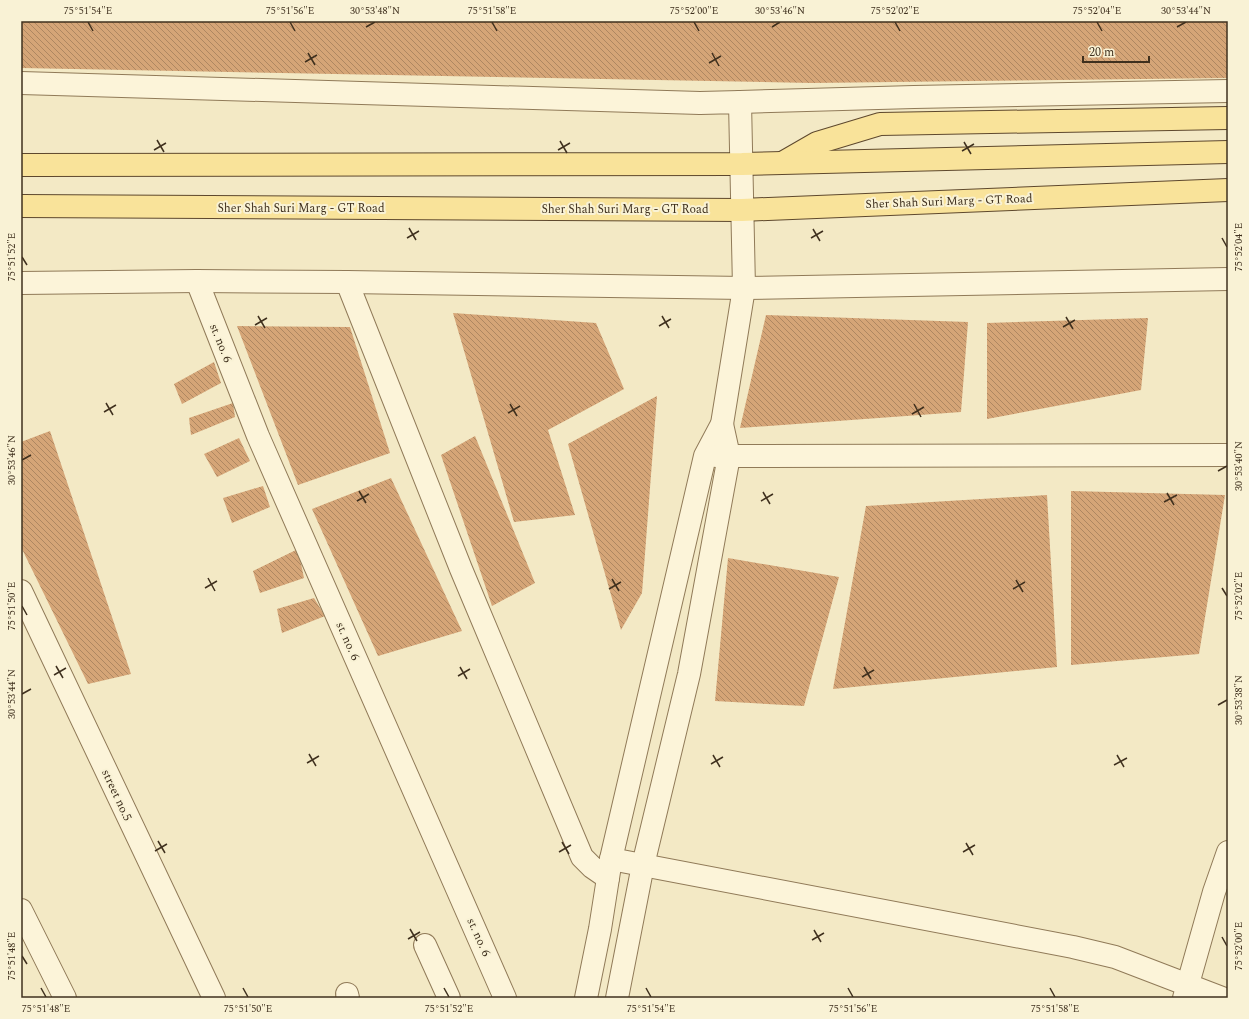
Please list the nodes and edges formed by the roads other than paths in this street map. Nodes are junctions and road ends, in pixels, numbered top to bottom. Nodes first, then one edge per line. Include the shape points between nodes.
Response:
1 (21, 83) edge
2 (1228, 91) edge
3 (740, 102) junction
4 (1228, 118) edge
5 (1228, 152) edge
6 (783, 163) junction
7 (742, 164) junction
8 (21, 165) edge
9 (1228, 190) edge
10 (21, 206) edge
11 (742, 210) junction
12 (1228, 279) edge
13 (197, 281) junction
14 (21, 282) edge
15 (347, 282) junction
16 (744, 288) junction
17 (722, 424) junction
18 (1228, 455) edge
19 (705, 456) junction
20 (730, 456) junction
21 (21, 591) edge
22 (1228, 852) edge
23 (643, 865) junction
24 (610, 868) junction
25 (21, 910) edge
26 (424, 945) dead end
27 (1186, 992) edge
28 (65, 998) edge
29 (214, 998) edge
30 (449, 998) edge
31 (505, 998) edge
32 (586, 998) edge
33 (617, 998) edge
34 (1222, 998) edge

1 - 3 street via 700,103
2 - 3 street
3 - 7 street
4 - 6 main road via 880,124 817,143
5 - 6 main road
6 - 7 main road
7 - 8 main road
7 - 11 street
9 - 11 main road, Sher Shah Suri Marg - GT Road
10 - 11 main road, Sher Shah Suri Marg - GT Road
11 - 16 street
12 - 16 street
13 - 14 street
13 - 15 street
13 - 31 street, st. no. 6 via 258,436
15 - 16 street
15 - 24 street via 461,569 582,857 592,867
16 - 17 street
17 - 19 street
17 - 20 street
18 - 20 street
19 - 20 street
19 - 24 street
20 - 23 street via 689,674
21 - 29 street, street no.5
22 - 27 street
23 - 24 street
23 - 27 street via 1073,947 1115,957
23 - 33 street
24 - 32 street
25 - 28 street
26 - 30 street
27 - 34 street

